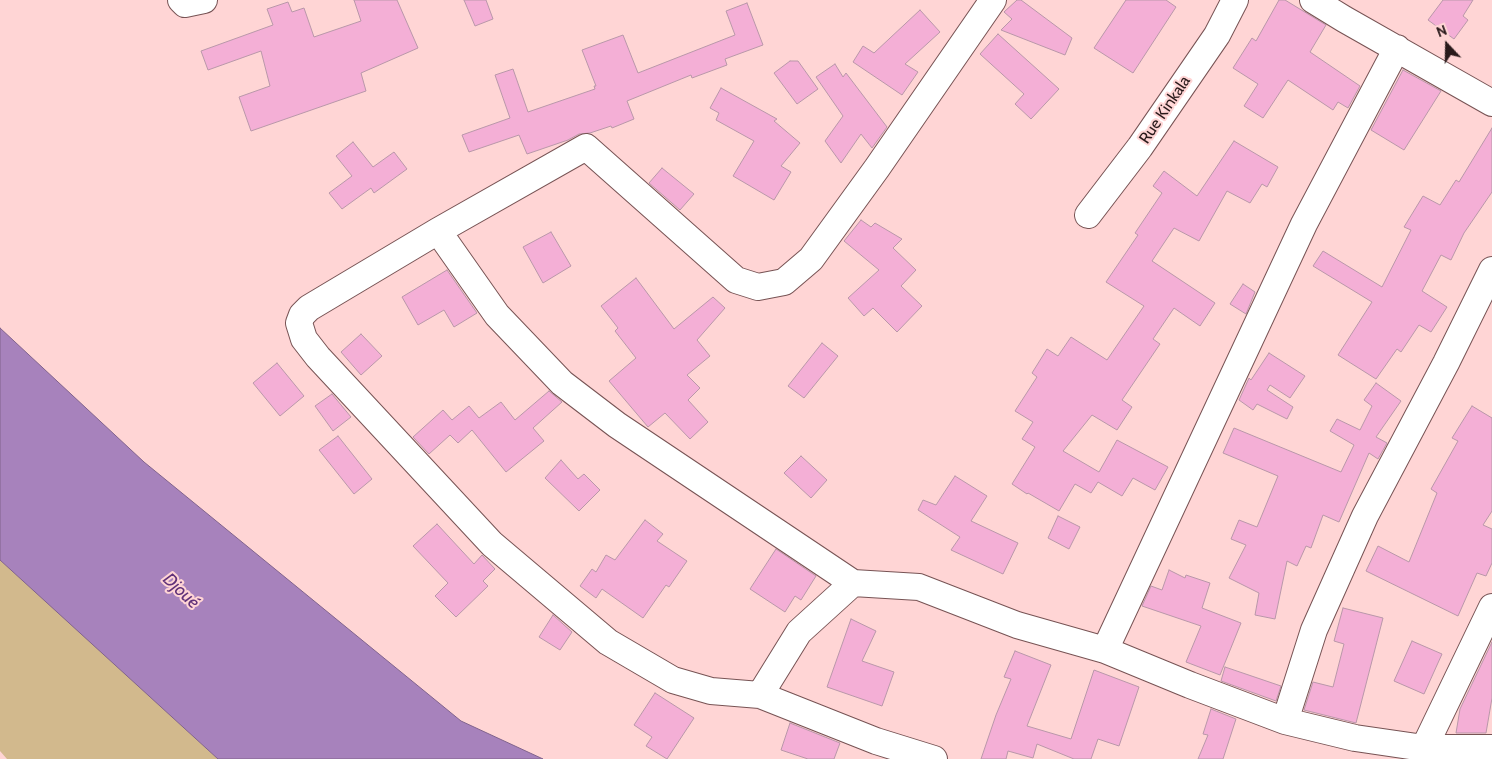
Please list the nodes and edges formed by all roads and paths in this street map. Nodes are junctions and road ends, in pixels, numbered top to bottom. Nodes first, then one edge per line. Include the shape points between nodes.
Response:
1 (180, 0) edge
2 (204, 0) edge
3 (994, 0) edge
4 (1235, 0) edge
5 (1313, 0) edge
6 (1397, 48) junction
7 (1492, 103) edge
8 (1088, 215) dead end
9 (438, 231) junction
10 (1492, 270) edge
11 (853, 583) junction
12 (1492, 606) edge
13 (1105, 650) junction
14 (760, 695) junction
15 (1285, 721) junction
16 (1424, 748) junction
17 (1492, 748) edge
18 (934, 759) edge

1 - 2 street via 185,4
3 - 9 street via 811,259 784,282 758,287 736,280 586,147
4 - 8 street, Rue Kinkala via 1216,35 1146,139
5 - 6 street
6 - 7 street
6 - 13 street via 1304,224
9 - 11 street via 498,315 562,383 617,425
9 - 14 street via 309,308 299,323 304,339 492,544 608,642 673,680 711,691
10 - 15 street via 1365,516 1314,630
11 - 13 street via 920,587 1016,625
11 - 14 street via 799,632
12 - 16 street
13 - 15 street
14 - 18 street via 876,741
15 - 16 street via 1356,738
16 - 17 street

